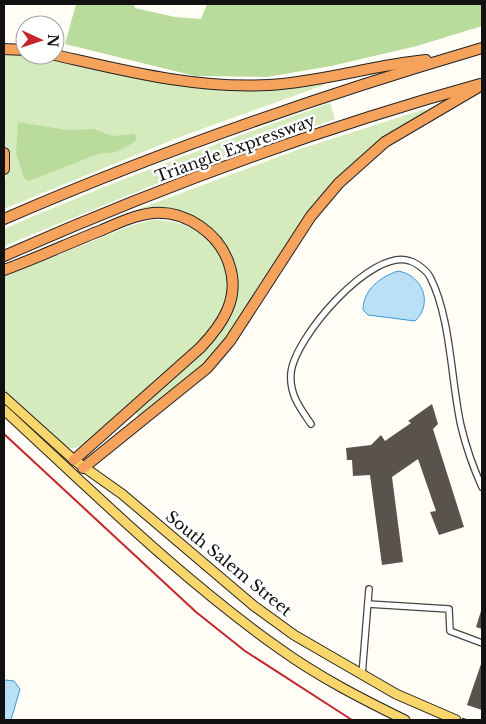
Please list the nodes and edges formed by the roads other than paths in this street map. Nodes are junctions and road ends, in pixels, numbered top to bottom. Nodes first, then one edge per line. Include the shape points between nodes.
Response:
1 (482, 48) edge
2 (65, 56) edge
3 (450, 58) junction
4 (482, 84) edge
5 (4, 154) edge
6 (4, 169) edge
7 (4, 219) edge
8 (4, 256) edge
9 (4, 270) edge
10 (4, 397) edge
11 (4, 410) edge
12 (312, 424) dead end
13 (70, 464) junction
14 (83, 468) junction
15 (74, 476) junction
16 (482, 487) edge
17 (369, 589) dead end
18 (368, 604) junction
19 (482, 643) edge
20 (362, 676) junction
21 (405, 720) edge
22 (456, 720) edge

1 - 3 highway, Triangle Expressway
2 - 3 highway via 155,78 236,86 302,82 394,63
3 - 7 highway, Triangle Expressway via 333,93 209,136
4 - 8 highway, Triangle Expressway via 348,124 201,175
4 - 14 highway via 385,142 339,184 311,216 244,321 207,368
5 - 6 highway
9 - 13 highway via 123,221 153,213 180,217 202,228 218,242 229,264 231,298 219,329
10 - 13 main road, South Salem Street
11 - 13 main road, South Salem Street
12 - 16 street via 292,392 294,357 305,338 320,317 357,282 391,260 409,260 430,276 440,305 461,425 470,461
13 - 14 main road, South Salem Street
13 - 15 main road, South Salem Street
14 - 15 main road
14 - 20 main road, South Salem Street via 122,494 294,635
15 - 21 main road, South Salem Street via 160,552 280,650 345,690
17 - 18 street
18 - 19 street via 449,609 450,631
18 - 20 street
20 - 22 main road, South Salem Street

